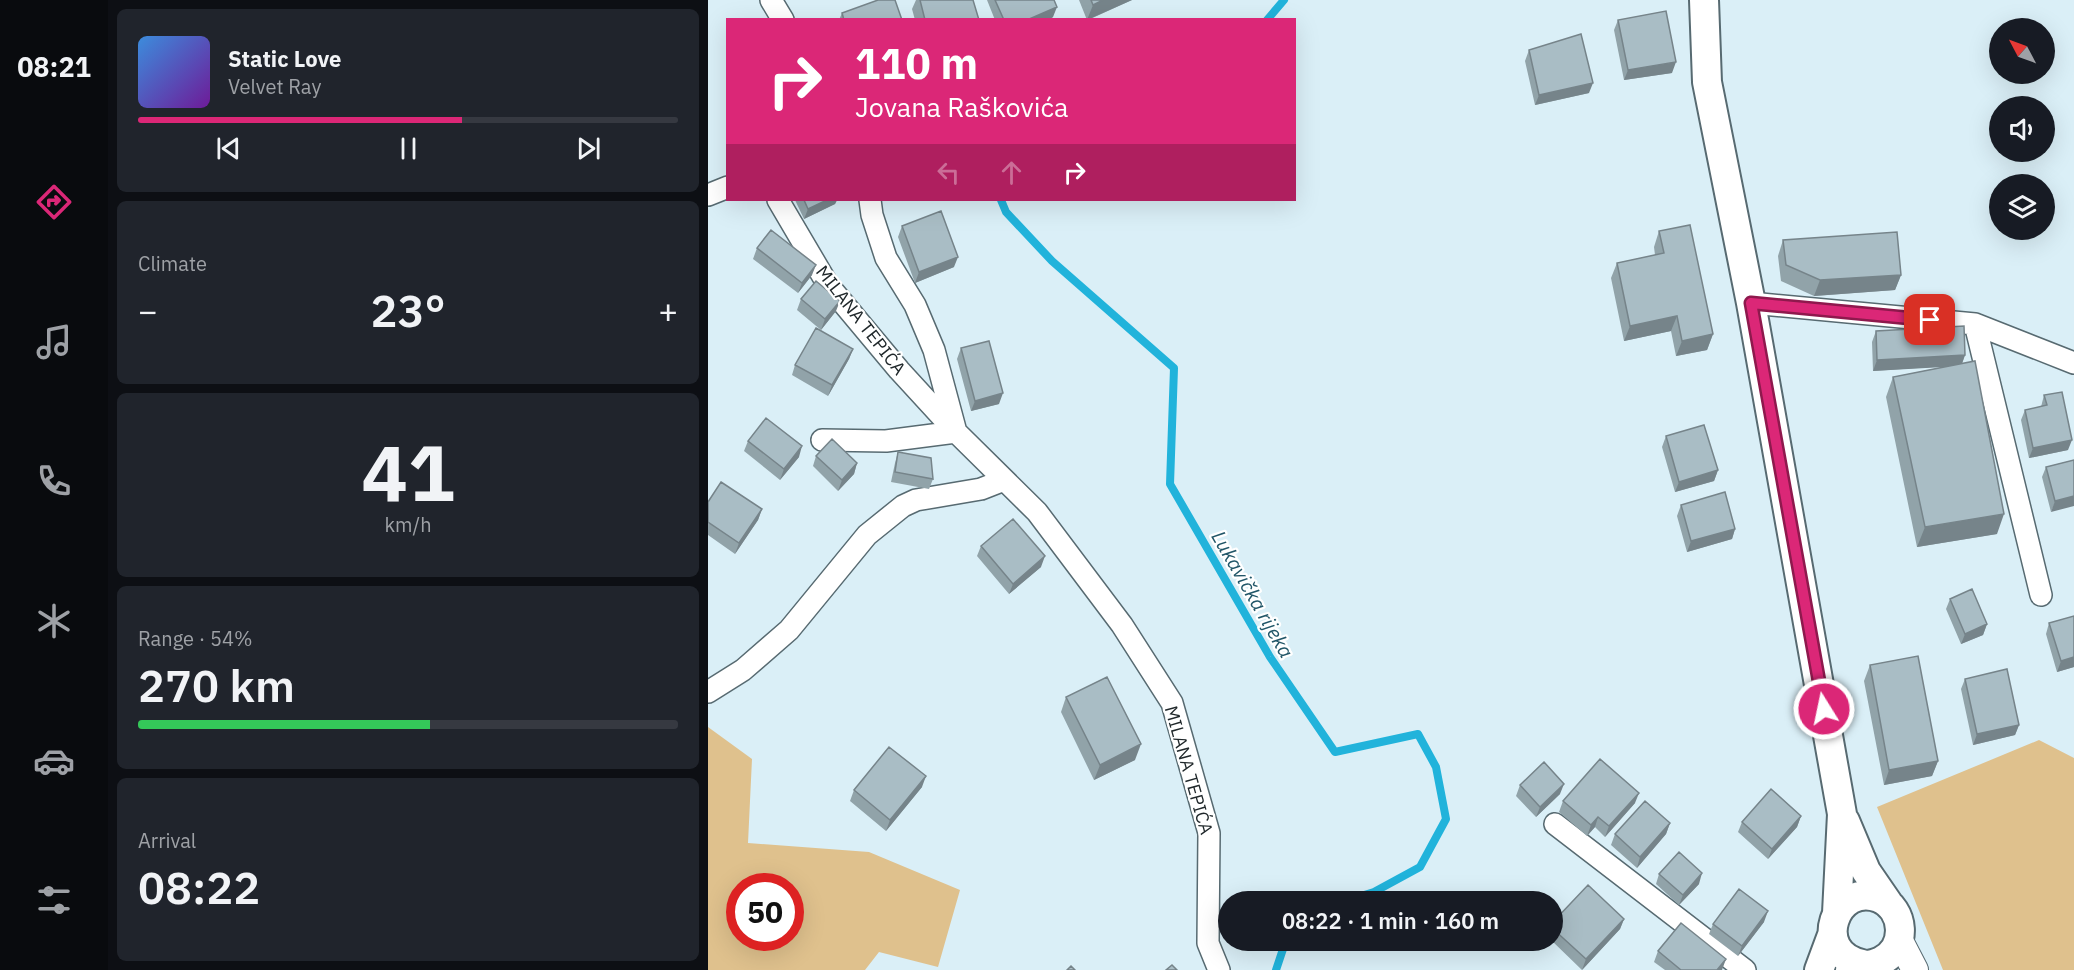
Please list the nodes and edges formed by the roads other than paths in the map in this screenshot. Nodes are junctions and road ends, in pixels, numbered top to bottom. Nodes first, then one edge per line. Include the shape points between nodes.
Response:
1 (771, 0) edge
2 (1704, 0) edge
3 (782, 18) edge
4 (726, 188) edge
5 (708, 195) edge
6 (779, 201) edge
7 (870, 201) edge
8 (1751, 303) junction
9 (1975, 324) junction
10 (2074, 363) edge
11 (956, 432) junction
12 (822, 440) dead end
13 (1004, 480) junction
14 (2041, 596) dead end
15 (708, 692) edge
16 (1842, 814) junction
17 (1554, 824) dead end
18 (1888, 903) junction
19 (1835, 924) junction
20 (1899, 939) junction
21 (1866, 967) edge
22 (1219, 970) edge
23 (1745, 970) edge
24 (1819, 970) edge
25 (1915, 970) edge

1 - 3 street
2 - 8 main road via 1707,82
4 - 5 street
6 - 11 street, MILANA TEPIĆA via 828,285
7 - 11 street, MILANA TEPIĆA via 886,258 915,305 934,350
8 - 9 street
8 - 16 main road
9 - 10 street
9 - 14 street
11 - 12 street via 886,441
11 - 13 street, MILANA TEPIĆA
13 - 15 street via 903,506 867,535 789,630 743,670
13 - 22 street, MILANA TEPIĆA via 1037,512 1076,562 1172,704 1209,833 1208,943
16 - 18 main road via 1866,871
16 - 19 main road
17 - 23 street
18 - 19 main road via 1866,896 1845,904
18 - 20 main road via 1900,923
19 - 21 main road via 1839,951
19 - 24 main road
20 - 21 main road via 1889,956
20 - 25 street

